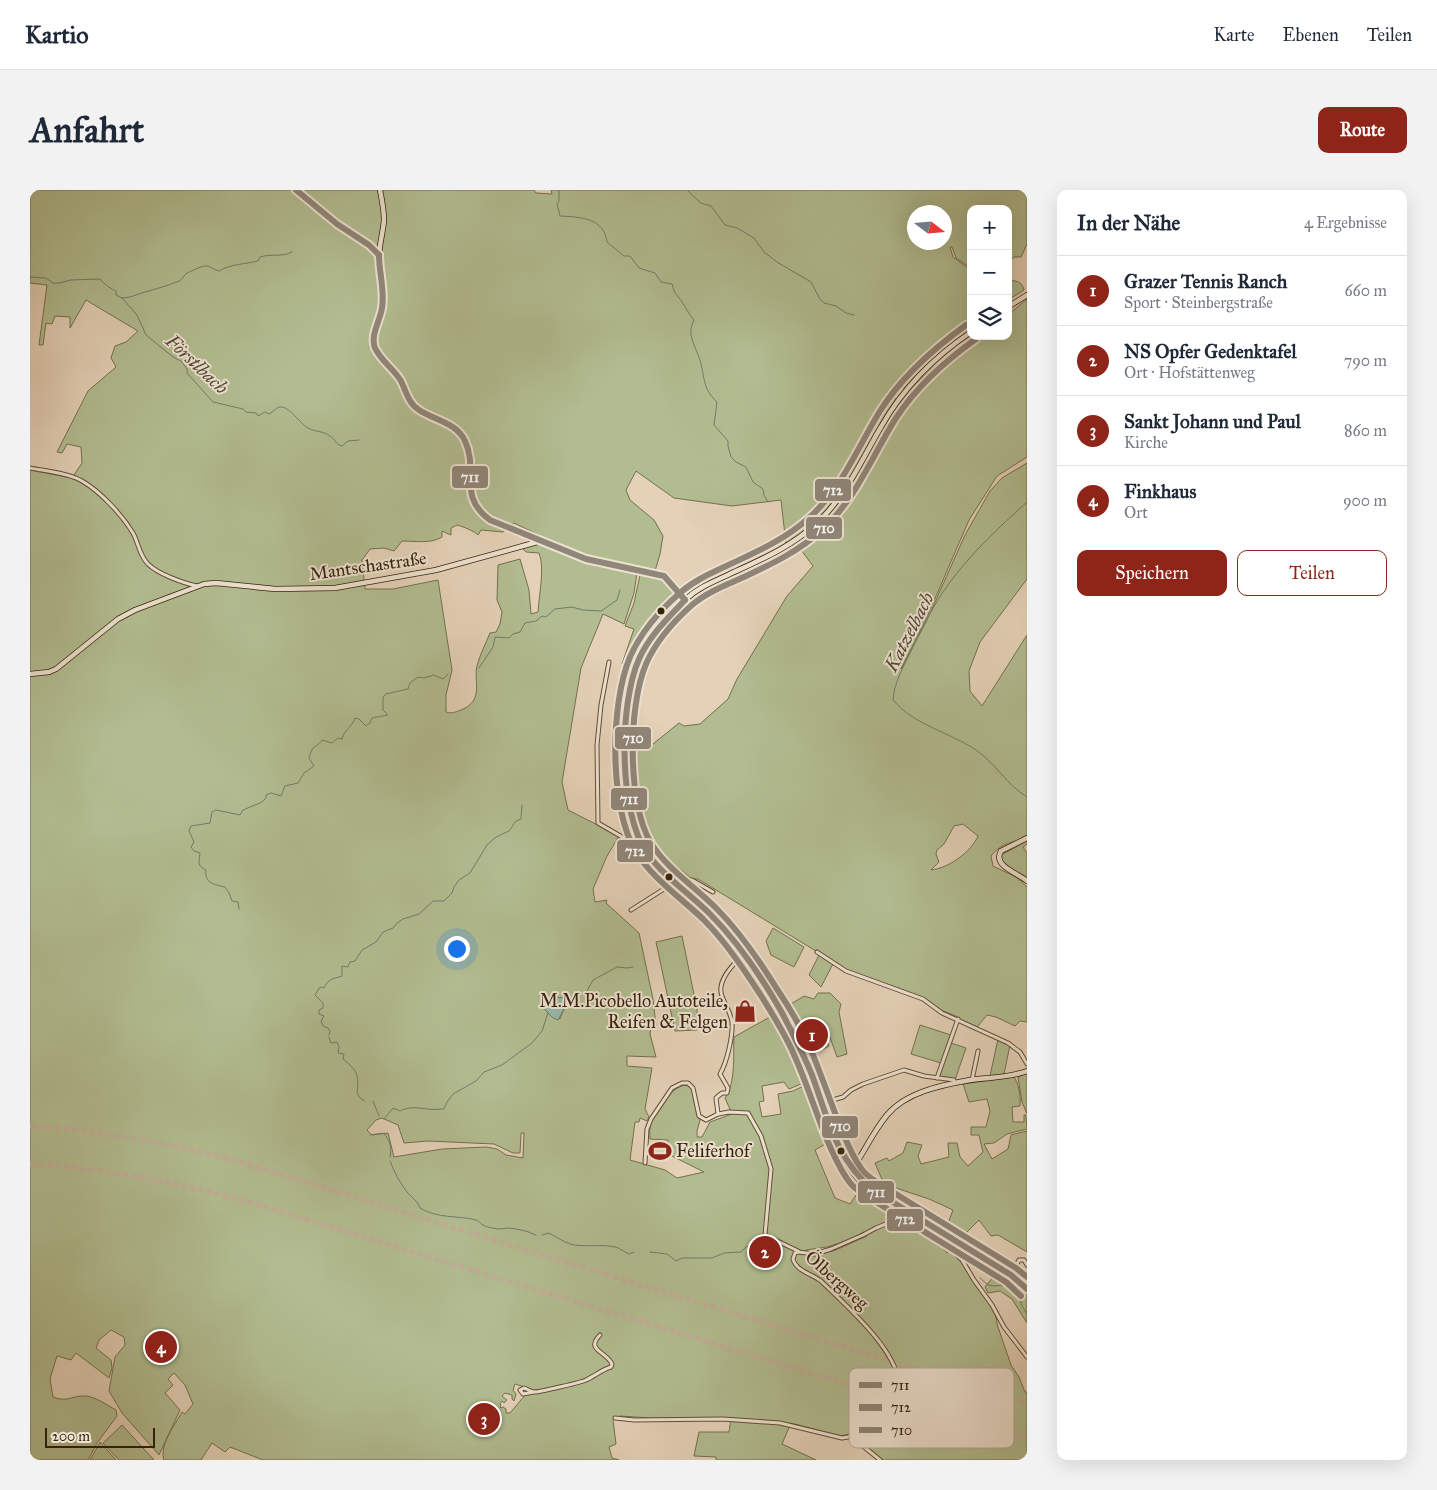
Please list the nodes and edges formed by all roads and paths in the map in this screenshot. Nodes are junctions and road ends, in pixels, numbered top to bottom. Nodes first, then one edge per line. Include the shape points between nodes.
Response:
1 (296, 190) edge
2 (380, 190) edge
3 (379, 255) junction
4 (1027, 295) edge
5 (1012, 304) edge
6 (967, 335) edge
7 (30, 468) edge
8 (541, 541) junction
9 (186, 583) junction
10 (197, 586) junction
11 (188, 590) junction
12 (685, 600) junction
13 (609, 662) dead end
14 (30, 674) edge
15 (1027, 838) edge
16 (641, 843) junction
17 (1027, 881) edge
18 (675, 882) junction
19 (713, 892) dead end
20 (631, 910) dead end
21 (817, 952) dead end
22 (744, 954) junction
23 (958, 1019) junction
24 (978, 1051) dead end
25 (1027, 1064) edge
26 (1027, 1071) edge
27 (937, 1078) junction
28 (972, 1080) junction
29 (956, 1083) junction
30 (822, 1103) junction
31 (718, 1114) junction
32 (645, 1163) dead end
33 (852, 1170) junction
34 (931, 1226) junction
35 (798, 1252) junction
36 (1027, 1265) edge
37 (1011, 1275) junction
38 (1027, 1289) edge
39 (600, 1335) dead end
40 (1027, 1357) edge
41 (897, 1368) edge
42 (534, 1392) dead end
43 (615, 1418) dead end
44 (849, 1436) edge
45 (865, 1448) edge
46 (880, 1460) edge

1 - 3 main road
2 - 3 main road via 384,211
3 - 8 main road via 383,298 374,339 376,350 398,376 416,408 455,429 464,439 470,465 471,497 477,511 490,520
4 - 5 main road
6 - 12 main road via 933,362 900,399 844,491 820,521 786,547 707,585
7 - 9 street via 76,478 97,491 131,531 148,564
8 - 10 main road, Mantschastraße via 436,570 335,588 275,589 210,583
8 - 12 main road via 586,560 664,576
9 - 10 street
9 - 11 street
10 - 11 main road, Mantschastraße
11 - 14 main road, Mantschastraße via 118,619 56,669
12 - 16 main road via 646,646 628,690 628,796 633,825
13 - 16 street via 597,745 598,823 629,841
15 - 17 main road via 1001,851 998,860
16 - 18 main road
18 - 19 street via 692,880
18 - 20 street
18 - 22 main road via 715,919
21 - 23 street via 846,971 918,996 942,1013
22 - 30 main road via 801,1049
22 - 31 street via 730,968 720,986 732,1029 725,1067 720,1074 728,1091 716,1098
23 - 25 street via 1014,1046
23 - 27 street
24 - 28 street
26 - 28 main road
27 - 29 street
27 - 30 street via 904,1070
28 - 29 main road
29 - 33 main road via 898,1104 877,1129
30 - 33 main road
31 - 32 street via 706,1120 699,1116 696,1097 688,1083 672,1088 647,1129
31 - 35 street via 748,1113 755,1124 771,1170 765,1235
33 - 34 main road via 866,1186
34 - 35 street, Ölbergweg via 928,1228 898,1220 831,1249 815,1254
34 - 37 main road
34 - 40 street via 962,1260
35 - 41 street, Ölbergweg via 793,1256 794,1264 822,1281 871,1330
36 - 37 street via 1024,1260 1019,1260
37 - 38 main road
39 - 42 street via 594,1344 610,1360 610,1367 583,1382
43 - 44 street via 770,1422 842,1438
45 - 46 street

